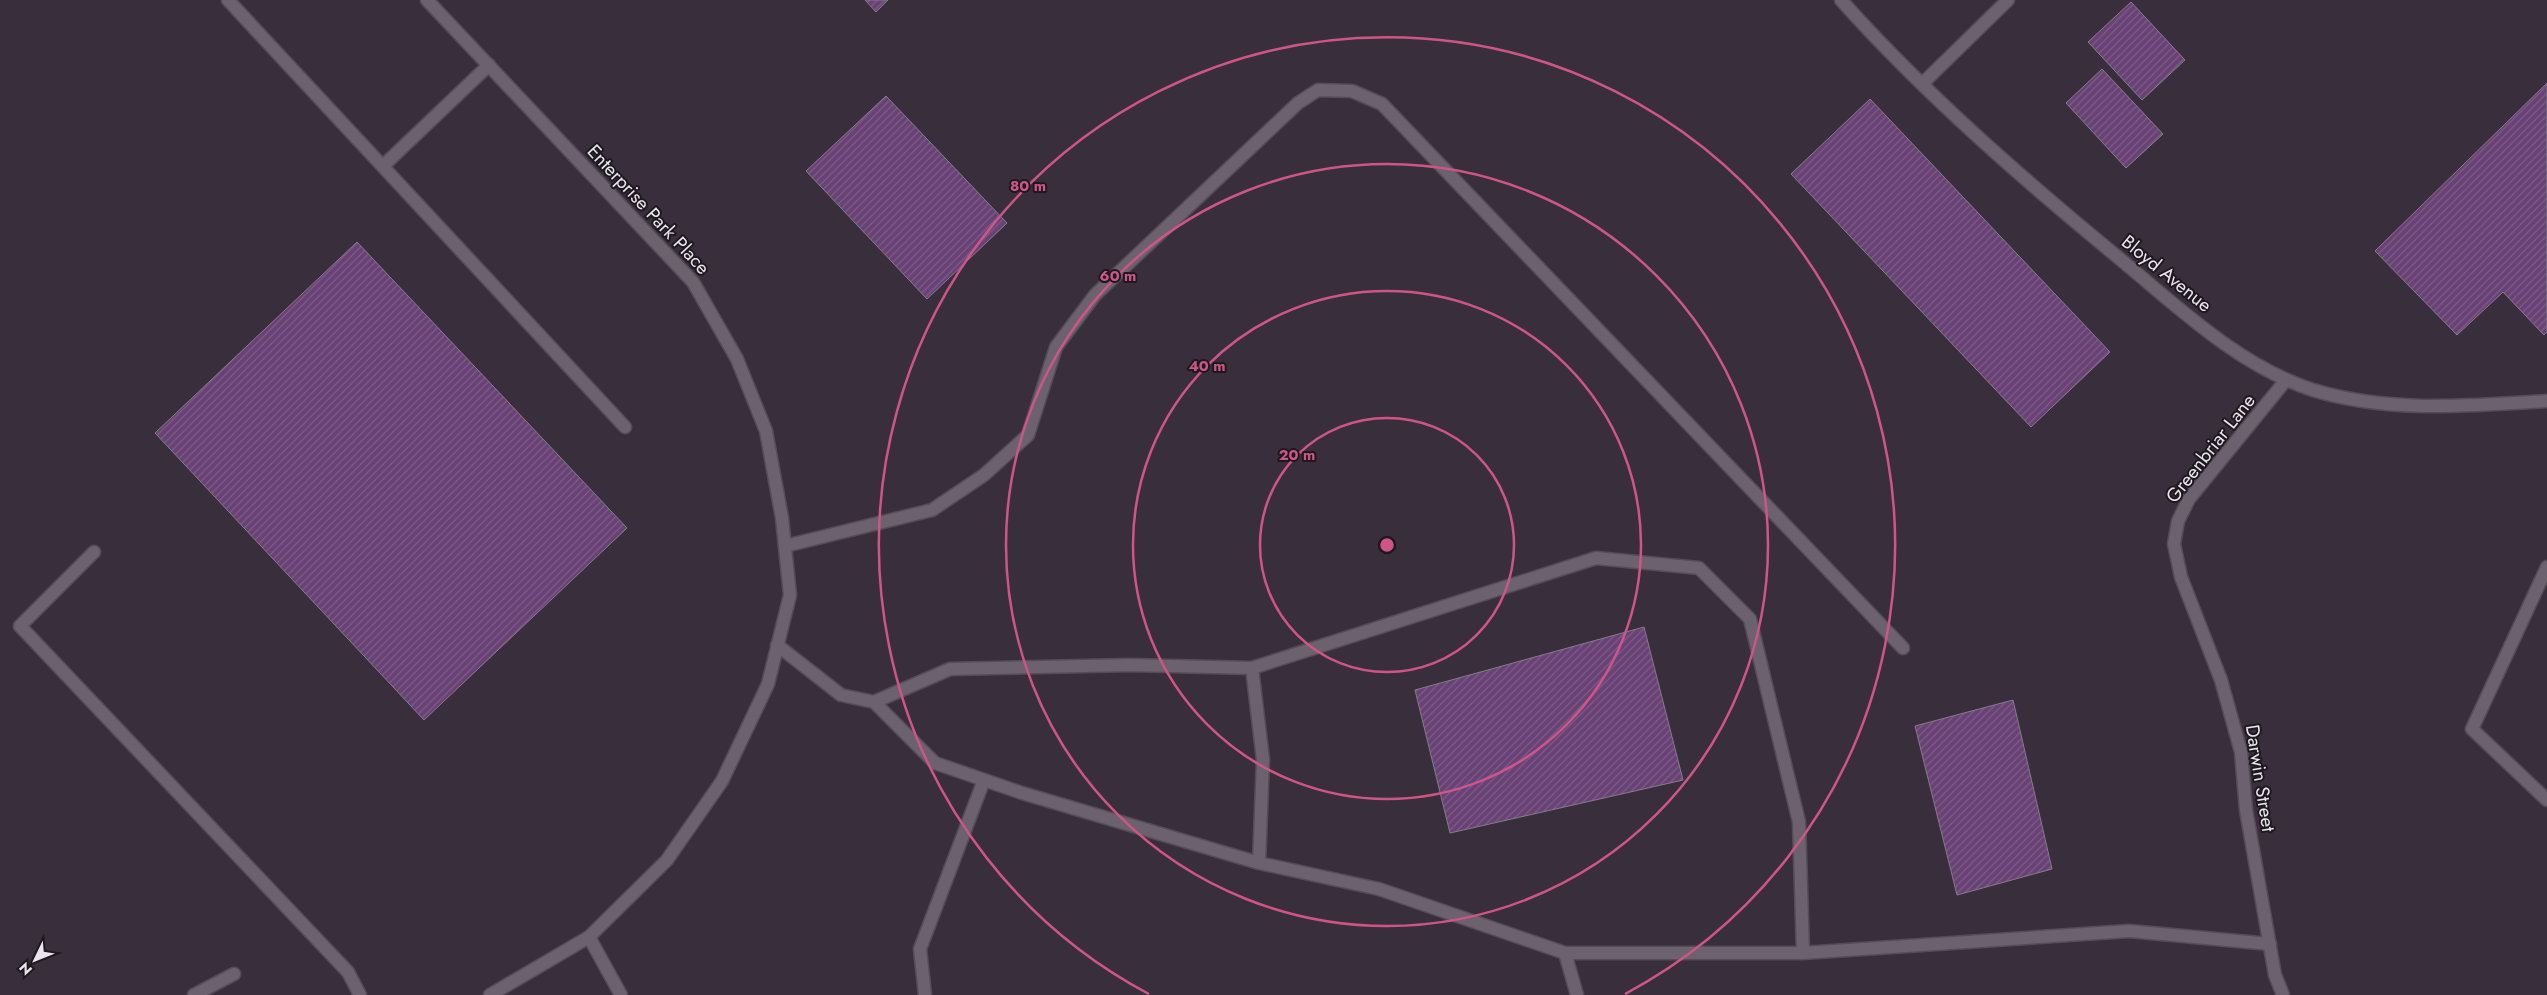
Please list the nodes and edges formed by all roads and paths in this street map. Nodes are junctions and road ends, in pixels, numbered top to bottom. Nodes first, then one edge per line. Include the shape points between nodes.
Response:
1 (228, 0) edge
2 (427, 0) edge
3 (1842, 0) edge
4 (2008, 0) edge
5 (489, 65) junction
6 (1922, 84) junction
7 (384, 166) junction
8 (2286, 380) junction
9 (2547, 401) edge
10 (625, 427) dead end
11 (2174, 544) joint
12 (785, 546) junction
13 (94, 552) dead end
14 (2547, 567) edge
15 (778, 645) junction
16 (1903, 648) dead end
17 (1252, 668) junction
18 (874, 702) junction
19 (984, 780) junction
20 (2547, 800) edge
21 (1259, 863) junction
22 (589, 937) junction
23 (2270, 944) junction
24 (1565, 953) junction
25 (1803, 953) junction
26 (234, 974) dead end
27 (194, 995) edge
28 (360, 995) edge
29 (490, 995) edge
30 (621, 995) edge
31 (926, 995) edge
32 (1576, 995) edge
33 (2283, 995) edge

1 - 7 street
2 - 5 street, Enterprise Park Place
3 - 6 street, Bloyd Avenue
4 - 6 street
5 - 7 street
5 - 12 street, Enterprise Park Place via 693,282 737,359 766,431
6 - 8 street, Bloyd Avenue via 2066,215 2160,293 2243,356
7 - 10 street
8 - 9 street, Bloyd Avenue via 2323,392 2383,404 2470,406
8 - 11 street, Greenbriar Lane via 2189,499 2178,521
11 - 23 street, Darwin Street via 2181,577 2221,680 2242,752 2246,810
12 - 15 street, Enterprise Park Place via 790,595
12 - 16 street via 932,510 984,475 1028,435 1056,347 1095,295 1298,103 1318,90 1352,91 1382,104
13 - 28 street via 20,626 348,972
14 - 20 street via 2472,729
15 - 18 street via 841,695
15 - 22 street, Enterprise Park Place via 768,684 722,781 667,860
17 - 18 street via 1130,665 950,669
17 - 21 street via 1263,760
17 - 25 street via 1596,558 1700,568 1750,619 1798,822
18 - 19 street via 934,763
19 - 21 street
19 - 31 street via 920,949
21 - 24 street via 1379,889
22 - 29 street, Enterprise Park Place
22 - 30 street
23 - 25 street via 2129,931
23 - 33 street, Darwin Street via 2275,975
24 - 25 street
24 - 32 street
26 - 27 street

